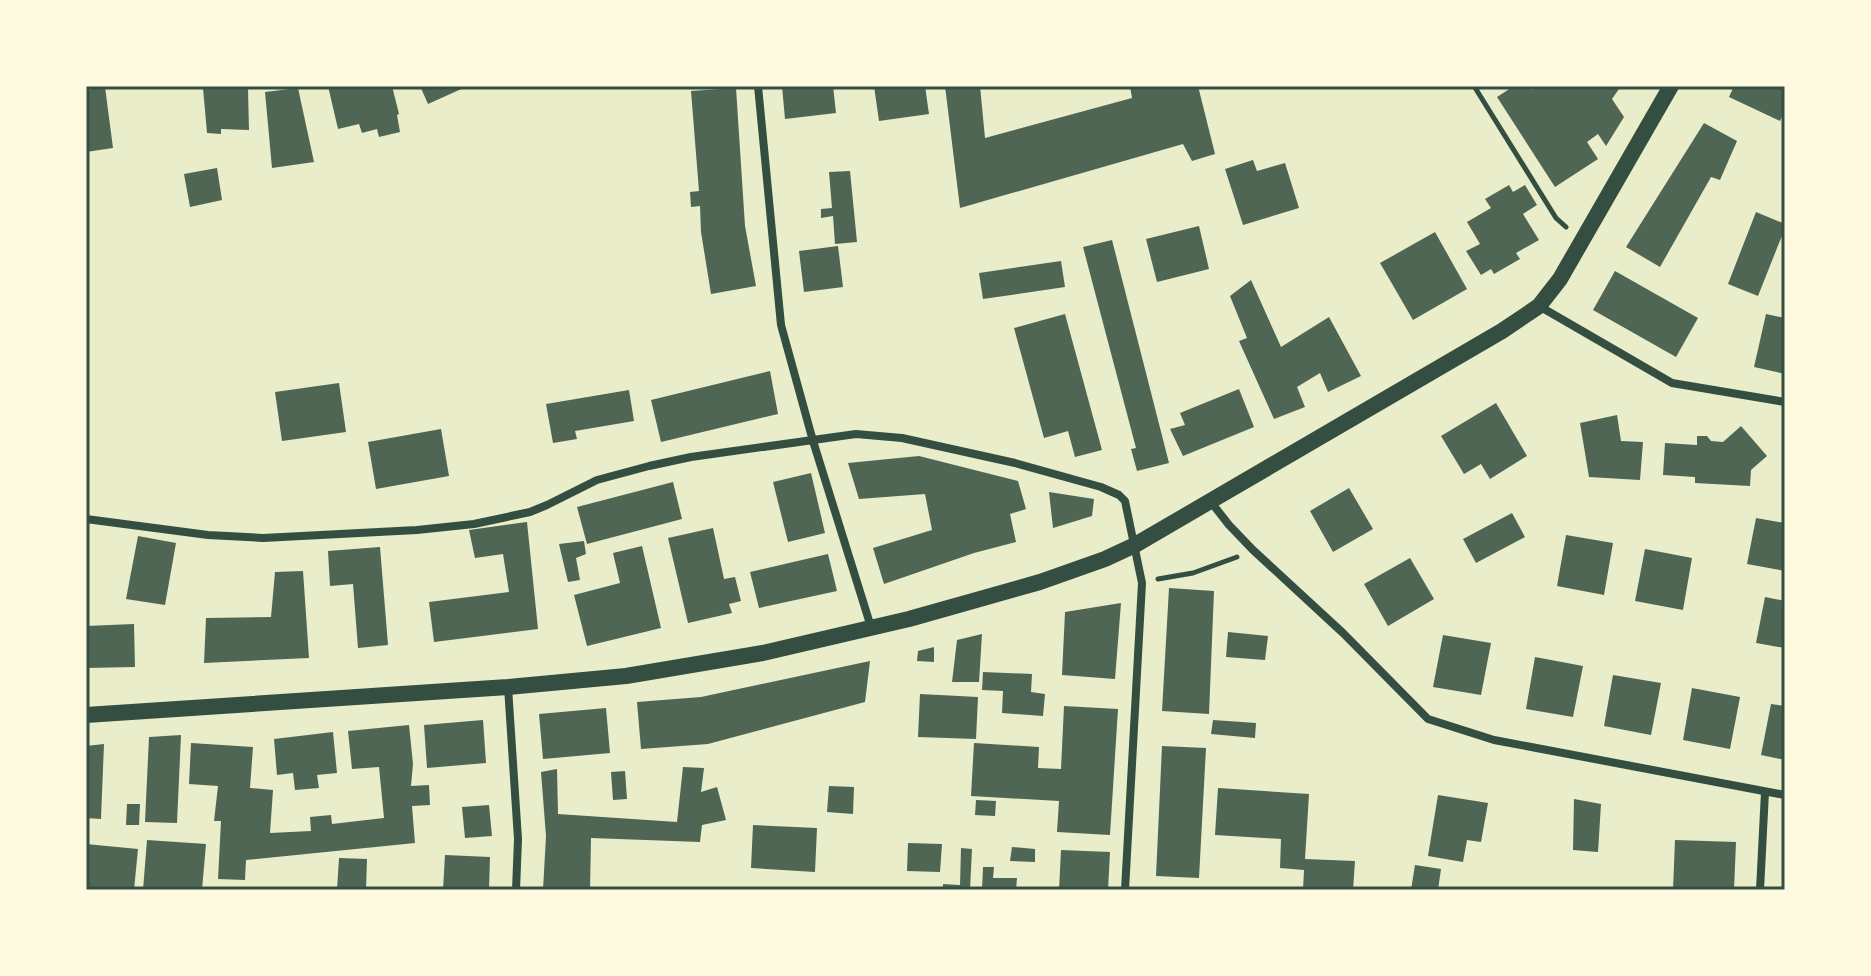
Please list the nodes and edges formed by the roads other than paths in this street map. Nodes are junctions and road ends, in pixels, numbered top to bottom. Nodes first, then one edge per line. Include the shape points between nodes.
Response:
1 (758, 86) edge
2 (1671, 86) edge
3 (1539, 306) junction
4 (1785, 402) edge
5 (813, 441) junction
6 (1211, 502) junction
7 (86, 519) edge
8 (1135, 545) junction
9 (871, 628) junction
10 (508, 687) junction
11 (86, 715) edge
12 (1765, 792) junction
13 (1785, 795) edge
14 (516, 890) edge
15 (1125, 890) edge
16 (1760, 890) edge

1 - 5 street via 781,325
2 - 3 main road via 1560,279
3 - 4 street via 1672,383
3 - 6 main road
5 - 7 street via 663,463 597,480 530,512 474,524 263,538
5 - 8 street via 849,434 887,436 1101,487 1125,501
5 - 9 street
6 - 8 main road
6 - 12 street via 1253,550 1428,719 1494,740
8 - 9 main road via 1040,582
8 - 15 street via 1142,583
9 - 10 main road via 678,668
10 - 11 main road
10 - 14 street via 518,839
12 - 13 street
12 - 16 street

